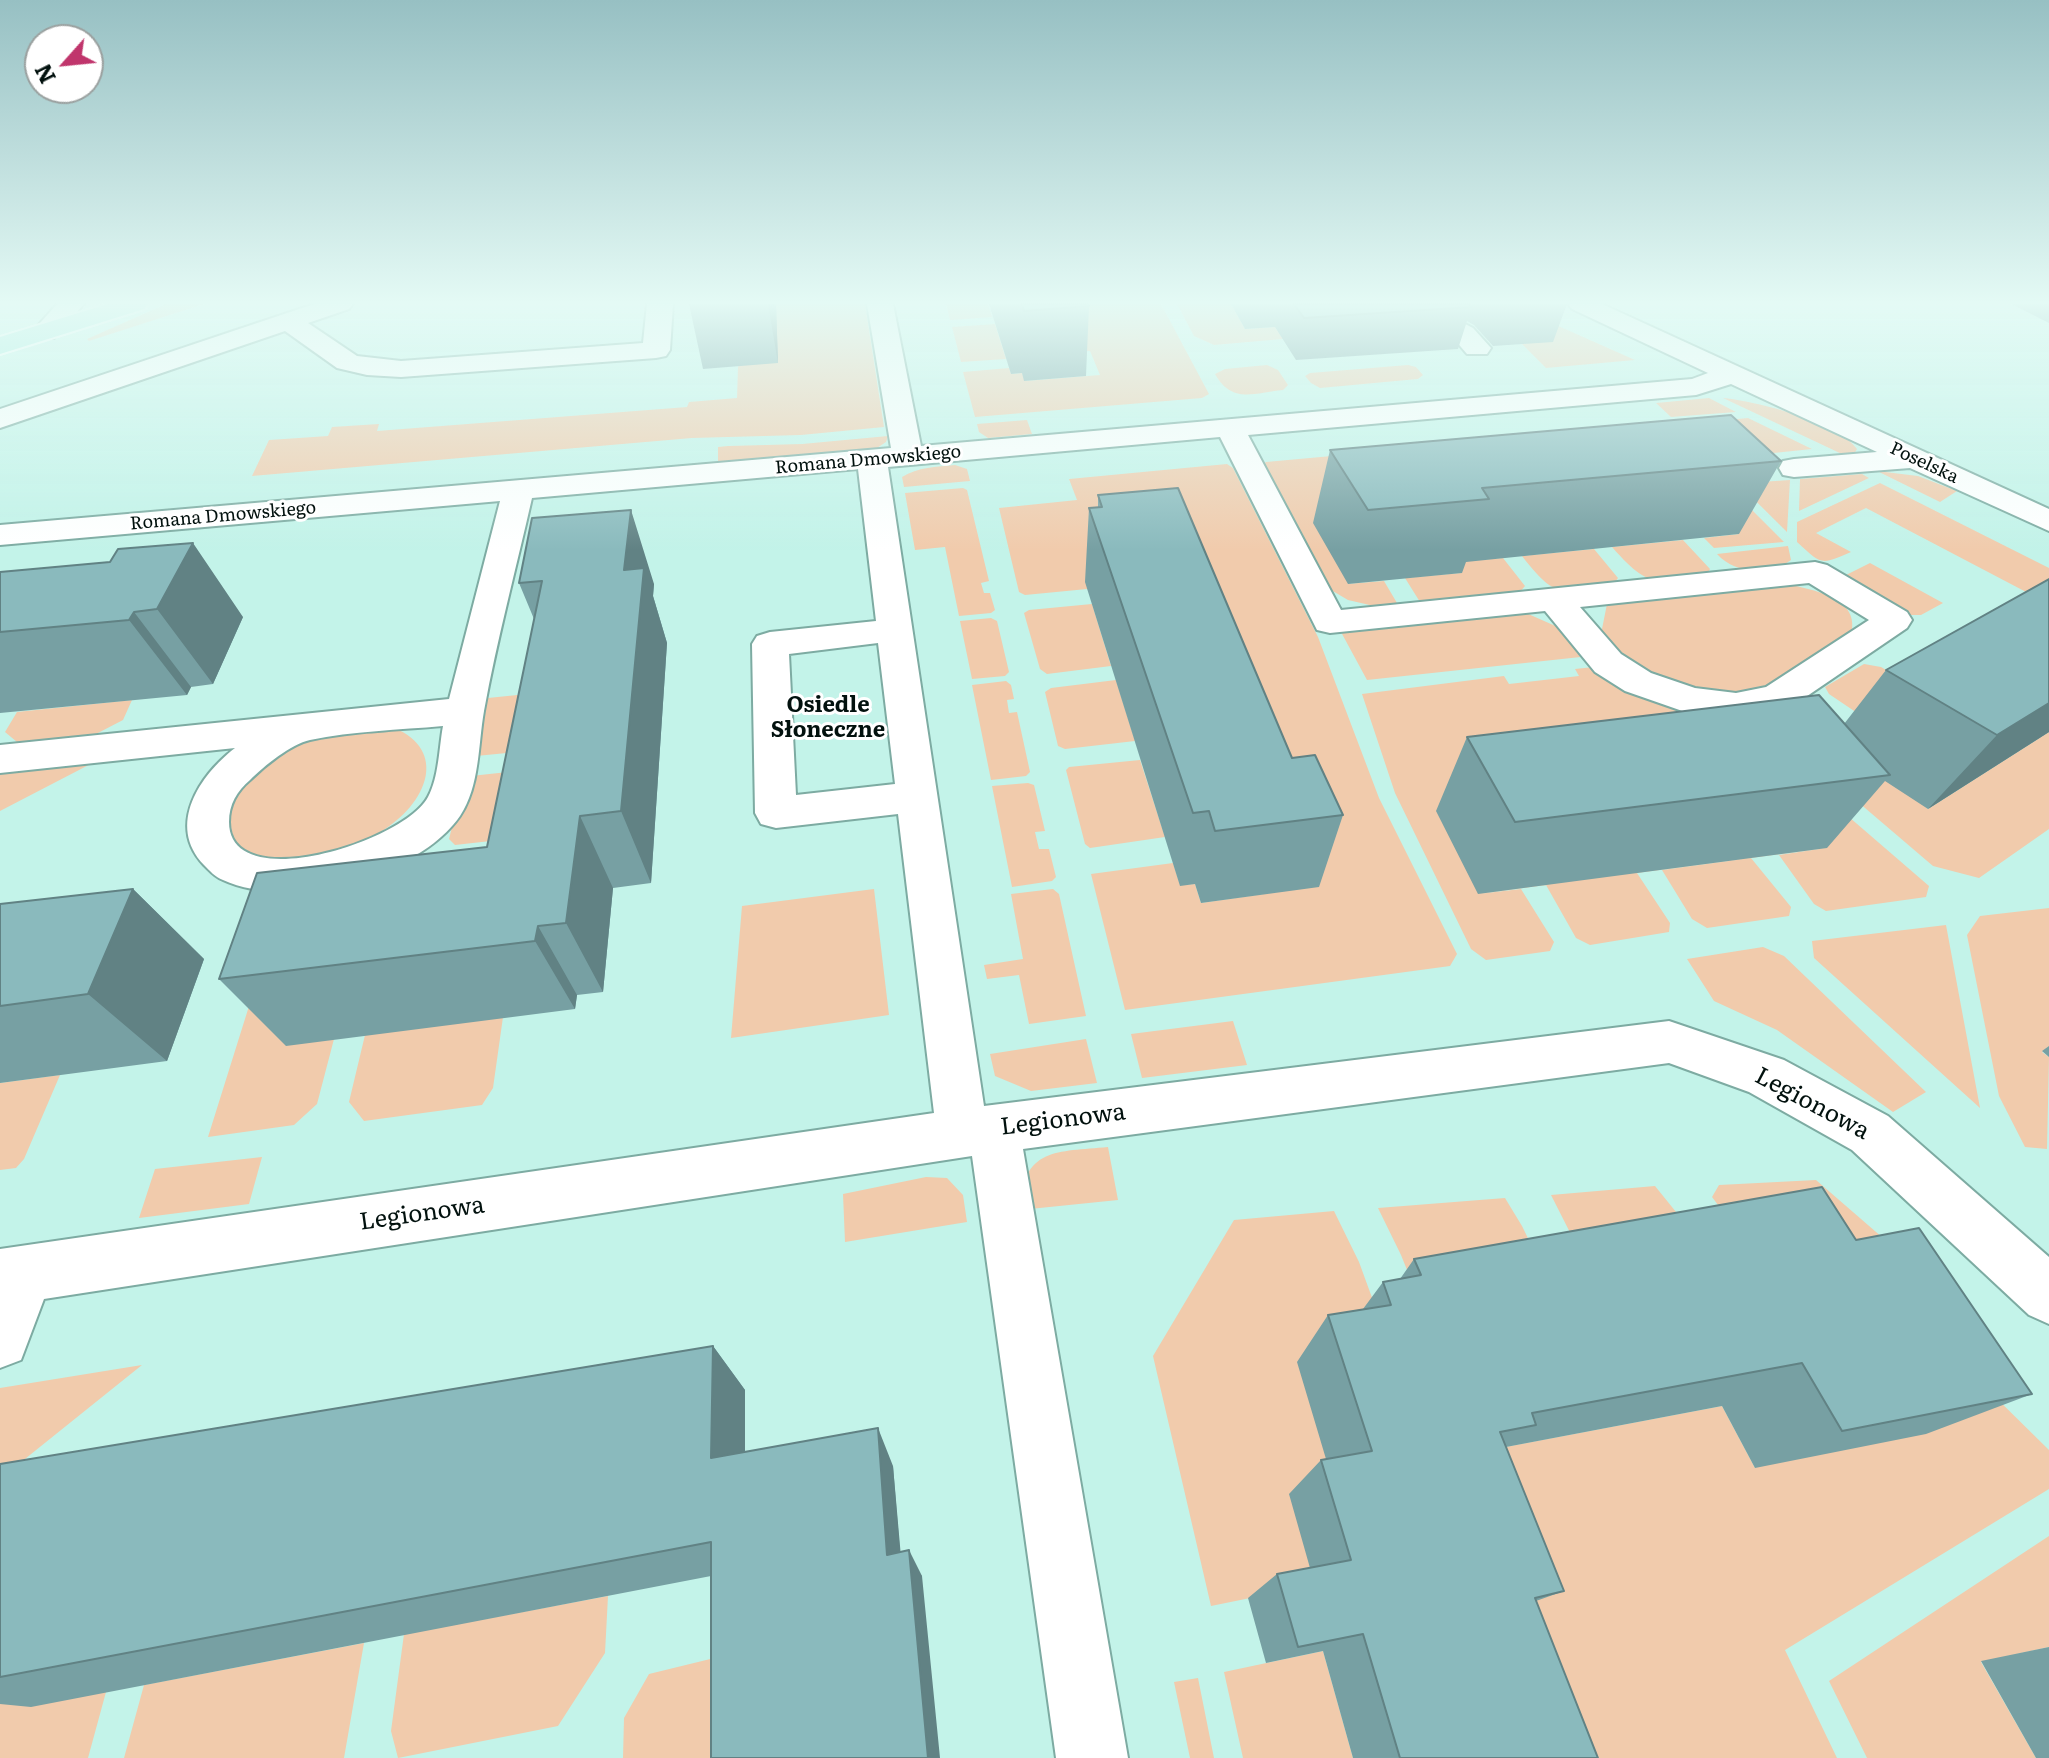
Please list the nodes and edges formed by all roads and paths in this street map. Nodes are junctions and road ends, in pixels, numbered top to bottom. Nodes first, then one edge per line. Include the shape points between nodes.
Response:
1 (98, 386) edge
2 (885, 386) edge
3 (1699, 386) edge
4 (1762, 386) edge
5 (0, 419) edge
6 (1230, 428) junction
7 (890, 458) junction
8 (1915, 458) junction
9 (1794, 468) dead end
10 (518, 491) junction
11 (2049, 521) edge
12 (0, 535) edge
13 (1555, 600) junction
14 (896, 630) junction
15 (465, 710) junction
16 (299, 727) junction
17 (0, 759) edge
18 (918, 796) junction
19 (978, 1131) junction
20 (13, 1275) edge
21 (2049, 1295) edge
22 (0, 1339) edge
23 (1092, 1758) edge

1 - 5 street
2 - 7 street
3 - 6 street, Romana Dmowskiego
4 - 8 street, Poselska
6 - 7 street, Romana Dmowskiego
6 - 13 street via 1330,622
7 - 10 street, Romana Dmowskiego
7 - 14 street
8 - 9 street
8 - 11 street, Poselska
10 - 12 street, Romana Dmowskiego
10 - 15 street
13 - 13 street via 1815,572 1894,620 1777,698 1736,706 1691,701 1638,682 1608,663
14 - 18 street
14 - 18 street via 770,644 776,813
15 - 16 street
15 - 16 street via 447,803 422,832 387,854 333,867 286,875 238,868 212,846 208,819 218,789 251,755
16 - 17 street
18 - 19 street
19 - 20 street, Legionowa
19 - 21 street, Legionowa via 1669,1042 1766,1076 1870,1133
19 - 23 street
20 - 22 street

